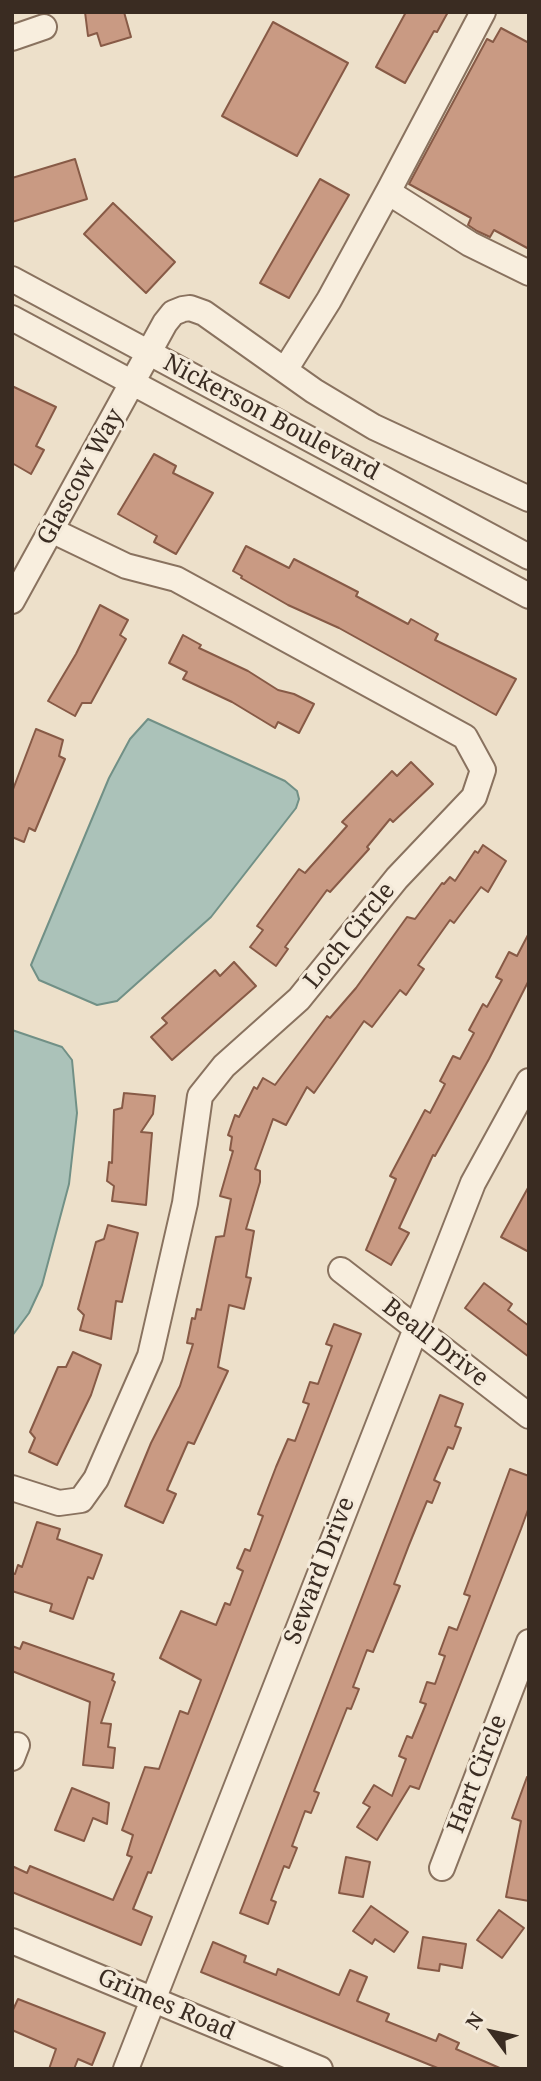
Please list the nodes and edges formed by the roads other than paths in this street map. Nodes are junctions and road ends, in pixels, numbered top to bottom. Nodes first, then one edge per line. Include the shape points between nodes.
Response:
1 (483, 12) edge
2 (44, 27) dead end
3 (12, 38) edge
4 (388, 192) junction
5 (529, 273) edge
6 (12, 279) edge
7 (12, 318) edge
8 (149, 352) junction
9 (285, 370) junction
10 (133, 383) junction
11 (529, 499) edge
12 (51, 530) junction
13 (529, 559) edge
14 (469, 564) junction
15 (529, 596) edge
16 (12, 601) edge
17 (529, 1081) edge
18 (341, 1270) dead end
19 (415, 1328) junction
20 (529, 1416) edge
21 (12, 1488) edge
22 (529, 1642) edge
23 (442, 1868) dead end
24 (12, 1941) edge
25 (154, 1999) junction
26 (126, 2069) edge
27 (320, 2069) edge

1 - 4 street
2 - 3 street
4 - 5 street via 470,244
4 - 9 street
6 - 8 street, Nickerson Boulevard
7 - 10 street, Nickerson Boulevard
8 - 9 street, Glascow Way via 173,313 190,308
8 - 10 street, Glascow Way
8 - 13 street, Nickerson Boulevard
9 - 11 street, Glascow Way via 387,434
10 - 12 street, Glascow Way
10 - 14 street, Nickerson Boulevard
12 - 16 street, Glascow Way
12 - 21 street, Loch Circle via 126,566 176,579 465,737 483,770 474,797 397,878 299,999 224,1066 200,1096 185,1203 150,1356 96,1479 81,1500 59,1503
13 - 14 street
14 - 15 street, Nickerson Boulevard
17 - 19 street, Seward Drive via 473,1183
18 - 19 street, Beall Drive
19 - 20 street, Beall Drive
19 - 25 street, Seward Drive
22 - 23 street, Hart Circle
24 - 25 street, Grimes Road
25 - 26 street, Seward Drive
25 - 27 street, Grimes Road

